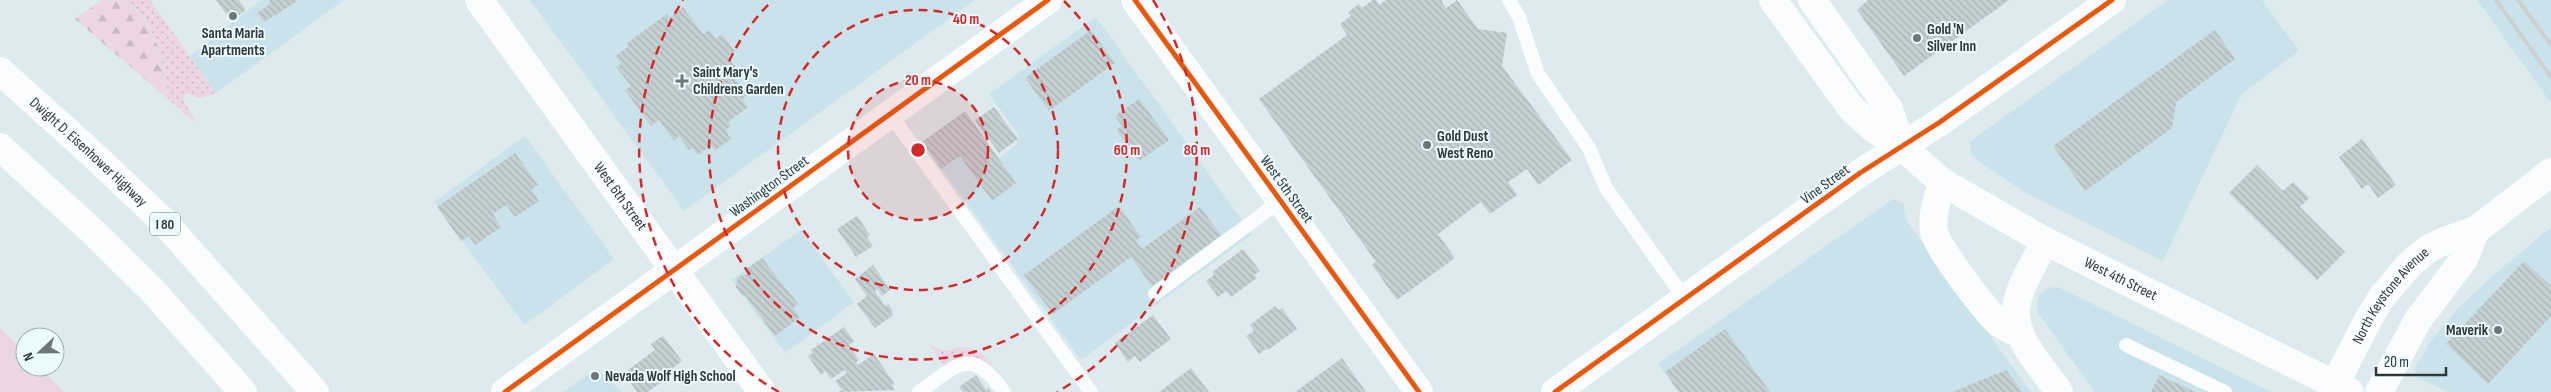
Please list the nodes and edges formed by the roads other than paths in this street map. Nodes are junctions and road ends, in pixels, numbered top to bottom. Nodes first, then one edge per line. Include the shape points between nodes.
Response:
1 (479, 0) edge
2 (1048, 0) edge
3 (1135, 0) edge
4 (1509, 0) edge
5 (1773, 0) edge
6 (1812, 0) edge
7 (2112, 0) edge
8 (0, 71) edge
9 (890, 114) junction
10 (0, 147) edge
11 (1902, 147) junction
12 (2551, 172) edge
13 (1942, 182) junction
14 (1280, 201) junction
15 (2476, 230) junction
16 (2045, 241) junction
17 (674, 270) junction
18 (1155, 294) dead end
19 (1685, 299) junction
20 (2020, 333) junction
21 (2126, 345) dead end
22 (2339, 389) edge
23 (243, 392) edge
24 (315, 392) edge
25 (505, 392) edge
26 (762, 392) edge
27 (919, 392) edge
28 (1004, 392) edge
29 (1091, 392) edge
30 (1419, 392) edge
31 (1555, 392) edge
32 (2059, 392) edge
33 (2225, 392) edge
34 (2379, 392) edge

1 - 17 main road, West 6th Street
2 - 9 main road, Washington Street
3 - 14 main road, West 5th Street
4 - 19 lane via 1519,17 1538,74 1585,141 1606,188
5 - 11 main road, West 4th Street via 1852,109
6 - 11 main road, West 4th Street via 1889,109
7 - 11 main road, Vine Street
8 - 24 main road, Dwight D. Eisenhower Highway / I 80 via 90,150 162,220
9 - 17 main road, Washington Street
9 - 29 lane
10 - 23 main road via 92,230
11 - 13 main road, West 4th Street
11 - 19 main road, Vine Street via 1860,173
12 - 15 main road, North Keystone Avenue
13 - 16 main road, West 4th Street
13 - 20 main road via 1933,218 1935,233 1981,303 1997,321
14 - 18 lane
14 - 30 main road, West 5th Street
15 - 22 main road, North Keystone Avenue via 2428,249 2409,265 2369,318
15 - 34 main road, North Keystone Avenue via 2464,259 2418,320
16 - 20 main road via 2016,307
16 - 22 main road, West 4th Street
17 - 25 main road, Washington Street
17 - 26 main road, West 6th Street
19 - 31 main road, Vine Street
20 - 32 main road
21 - 33 lane
27 - 28 lane via 960,364 973,363 984,368

